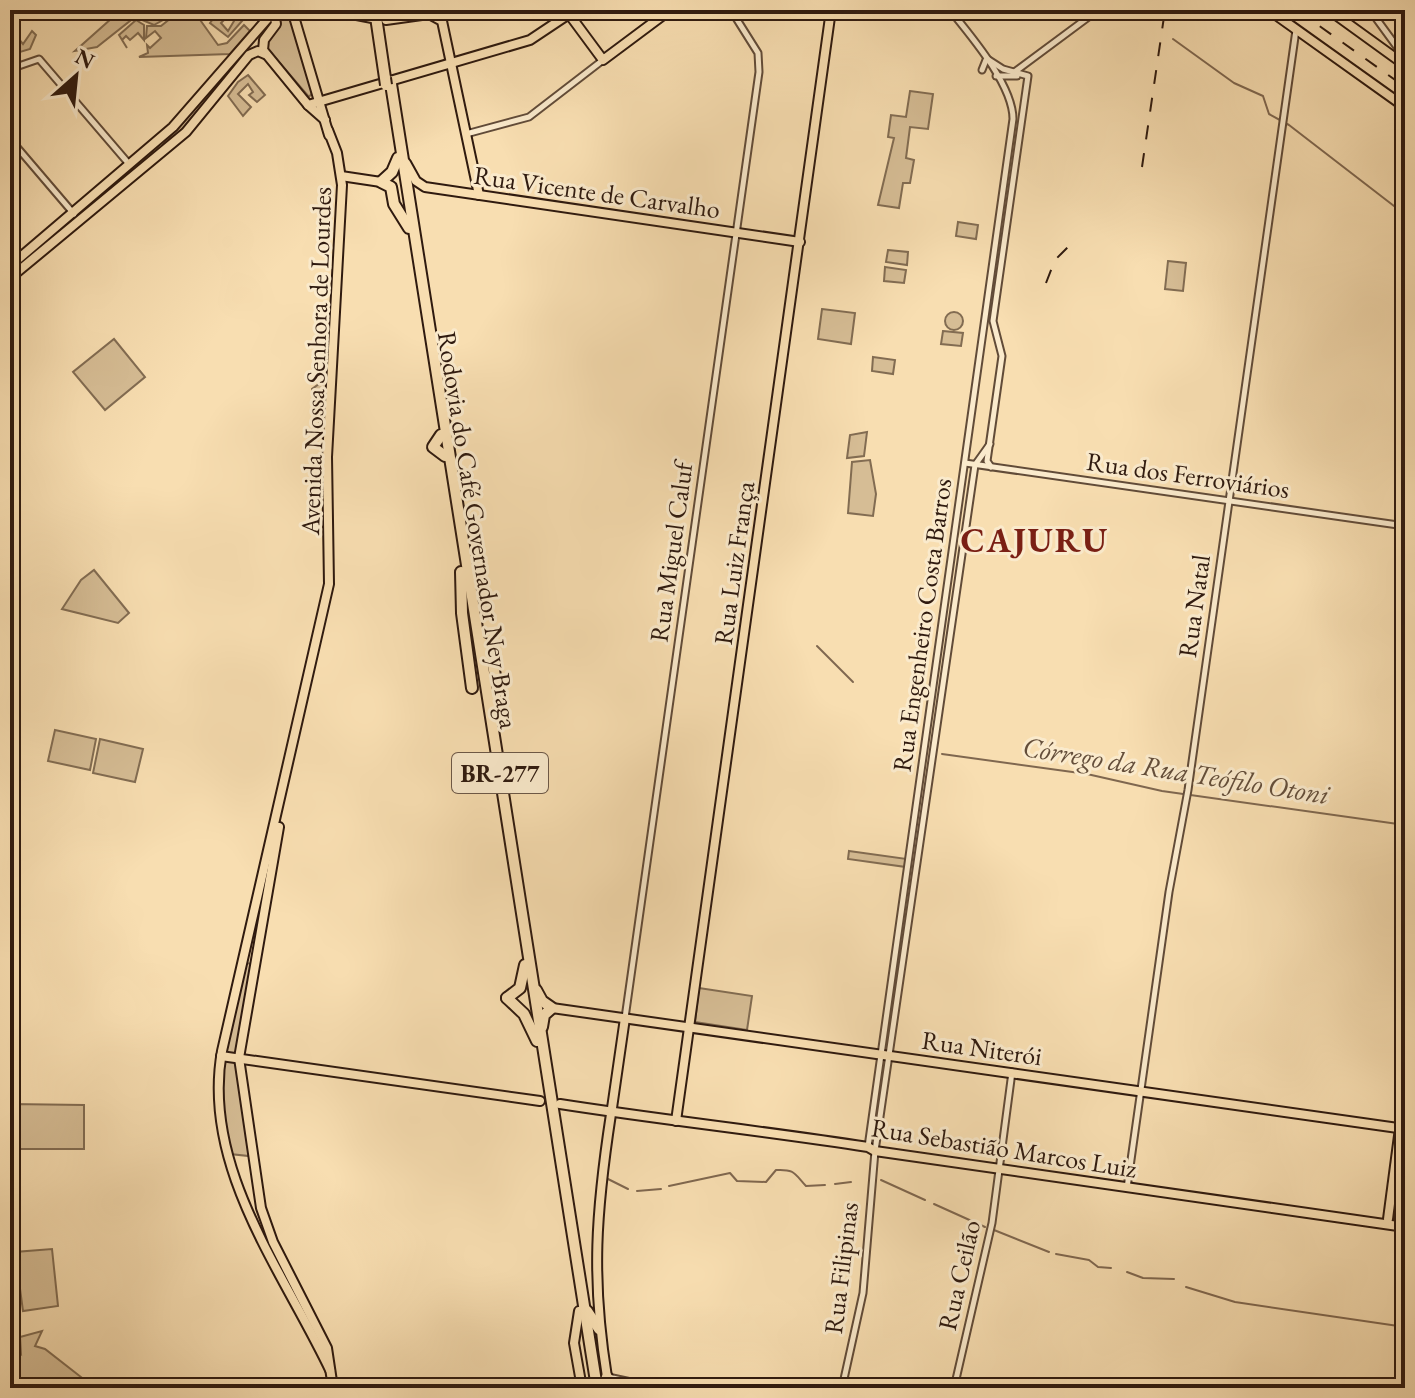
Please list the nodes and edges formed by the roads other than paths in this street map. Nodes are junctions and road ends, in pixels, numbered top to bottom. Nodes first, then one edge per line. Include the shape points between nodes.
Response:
1 (275, 10) edge
2 (292, 10) edge
3 (331, 10) edge
4 (399, 10) edge
5 (670, 10) edge
6 (731, 10) edge
7 (831, 10) edge
8 (950, 10) edge
9 (1098, 10) edge
10 (1269, 10) edge
11 (1329, 10) edge
12 (1370, 10) edge
13 (375, 13) edge
14 (386, 20) dead end
15 (400, 21) junction
16 (1297, 29) junction
17 (265, 54) junction
18 (986, 58) junction
19 (1405, 58) edge
20 (603, 60) junction
21 (451, 63) junction
22 (1405, 65) edge
23 (12, 67) edge
24 (982, 70) dead end
25 (999, 72) junction
26 (1013, 73) junction
27 (1025, 76) junction
28 (388, 81) junction
29 (316, 90) junction
30 (321, 102) junction
31 (308, 105) junction
32 (1405, 107) edge
33 (327, 125) junction
34 (466, 134) junction
35 (10, 139) edge
36 (160, 139) junction
37 (148, 149) junction
38 (166, 149) junction
39 (157, 157) junction
40 (401, 158) junction
41 (130, 165) junction
42 (341, 173) junction
43 (381, 182) junction
44 (479, 195) junction
45 (73, 213) junction
46 (80, 221) junction
47 (409, 228) junction
48 (737, 232) junction
49 (800, 242) junction
50 (10, 266) edge
51 (10, 278) edge
52 (983, 334) junction
53 (1001, 341) junction
54 (990, 444) junction
55 (970, 464) junction
56 (991, 467) junction
57 (1229, 501) junction
58 (1405, 526) edge
59 (461, 572) junction
60 (472, 688) dead end
61 (283, 787) junction
62 (525, 965) junction
63 (533, 985) junction
64 (552, 1008) junction
65 (625, 1018) junction
66 (689, 1027) junction
67 (539, 1037) junction
68 (885, 1054) junction
69 (221, 1056) junction
70 (239, 1058) junction
71 (1012, 1072) junction
72 (1141, 1091) junction
73 (540, 1101) dead end
74 (560, 1104) dead end
75 (611, 1111) junction
76 (676, 1121) junction
77 (1402, 1128) edge
78 (871, 1149) junction
79 (998, 1169) junction
80 (1127, 1188) junction
81 (1388, 1219) junction
82 (1375, 1223) junction
83 (1402, 1227) edge
84 (582, 1309) junction
85 (599, 1329) junction
86 (330, 1370) junction
87 (592, 1386) edge
88 (333, 1388) edge
89 (659, 1388) edge
90 (842, 1388) edge
91 (954, 1388) edge

1 - 17 main road via 276,24 262,45
1 - 36 main road
2 - 29 main road, Avenida Nossa Senhora de Lourdes
3 - 13 main road
4 - 15 main road
5 - 20 main road
6 - 48 street, Rua Miguel Caluf via 760,63
7 - 49 main road, Rua Luiz França
8 - 18 street
9 - 26 street
10 - 16 main road
11 - 22 main road
12 - 19 street
13 - 28 highway, Rodovia do Café Governador Ney Braga
14 - 15 main road
15 - 21 main road via 436,15
16 - 32 main road
16 - 57 street, Rua Natal
17 - 31 main road
17 - 38 main road via 249,55 196,122
18 - 24 street
18 - 25 street
20 - 21 main road via 569,14 533,39
20 - 34 street via 529,117
21 - 28 main road
21 - 34 main road
23 - 41 street via 39,59
25 - 26 street
25 - 27 street
25 - 52 street, Rua Engenheiro Costa Barros via 1013,108
26 - 27 street
27 - 53 street, Rua Engenheiro Costa Barros via 993,321
28 - 30 main road
28 - 40 highway, Rodovia do Café Governador Ney Braga
29 - 30 main road, Avenida Nossa Senhora de Lourdes
29 - 31 main road
30 - 31 main road
30 - 33 main road, Avenida Nossa Senhora de Lourdes
31 - 33 main road
33 - 42 main road, Avenida Nossa Senhora de Lourdes
34 - 44 main road
35 - 45 street
36 - 37 main road
36 - 38 main road via 160,147
37 - 39 main road via 155,149
37 - 41 main road
38 - 39 main road
39 - 46 main road
40 - 43 highway
40 - 44 main road, Rua Vicente de Carvalho via 425,187
40 - 47 highway, Rodovia do Café Governador Ney Braga
40 - 63 highway, Rodovia do Café Governador Ney Braga / BR-277 via 474,608 497,686 494,733
41 - 45 main road
42 - 43 main road
42 - 61 main road, Avenida Nossa Senhora de Lourdes via 327,470 327,598
43 - 47 highway via 391,187 394,204
44 - 48 main road, Rua Vicente de Carvalho
45 - 46 street
45 - 50 main road
46 - 51 main road
47 - 59 highway, Rodovia do Café Governador Ney Braga / BR-277 via 441,435 433,447 445,456
48 - 49 main road, Rua Vicente de Carvalho
48 - 65 street, Rua Miguel Caluf
49 - 66 main road, Rua Luiz França
52 - 53 street
52 - 55 street, Rua Engenheiro Costa Barros
53 - 54 street, Rua Engenheiro Costa Barros
54 - 55 street, Rua Engenheiro Costa Barros
54 - 56 street, Rua Engenheiro Costa Barros
55 - 56 street, Rua dos Ferroviários
55 - 68 street, Rua Engenheiro Costa Barros
55 - 68 street, Rua Engenheiro Costa Barros
56 - 57 street, Rua dos Ferroviários
57 - 58 street, Rua dos Ferroviários
57 - 72 street, Rua Natal
59 - 60 highway
59 - 62 highway, Rodovia do Café Governador Ney Braga / BR-277
61 - 69 main road
61 - 70 main road via 271,889
62 - 67 highway, Rodovia do Café Governador Ney Braga / BR-277
62 - 67 highway via 517,1003
63 - 64 highway
63 - 67 highway, Rodovia do Café Governador Ney Braga / BR-277
64 - 65 main road, Rua Niterói
64 - 67 highway via 544,1015
65 - 66 main road, Rua Niterói
65 - 75 main road, Rua Miguel Caluf
66 - 68 main road, Rua Niterói
66 - 76 main road, Rua Luiz França
67 - 84 highway, Rodovia do Café Governador Ney Braga / BR-277
68 - 71 main road, Rua Niterói
68 - 78 street, Rua Engenheiro Costa Barros
69 - 70 main road
69 - 86 main road via 218,1105 235,1178
70 - 73 main road
70 - 86 main road via 263,1215 327,1348
71 - 72 main road, Rua Niterói
71 - 79 street, Rua Ceilão
72 - 77 main road, Rua Niterói
72 - 80 street, Rua Natal
74 - 75 main road
75 - 76 main road, Rua Sebastião Marcos Luiz
75 - 85 main road, Rua Miguel Caluf via 595,1248
76 - 78 main road, Rua Sebastião Marcos Luiz
77 - 81 main road
78 - 79 main road, Rua Sebastião Marcos Luiz
78 - 90 street, Rua Filipinas via 863,1293
79 - 80 main road, Rua Sebastião Marcos Luiz
79 - 91 street, Rua Ceilão via 992,1223
80 - 82 main road, Rua Sebastião Marcos Luiz
81 - 82 main road, Rua Sebastião Marcos Luiz
81 - 83 main road, Rua Sebastião Marcos Luiz
82 - 83 main road, Rua Sebastião Marcos Luiz
84 - 85 highway
84 - 87 highway, Rodovia do Café Governador Ney Braga / BR-277
84 - 87 main road via 574,1343
85 - 87 main road, Rua Miguel Caluf
86 - 88 main road
87 - 89 street

